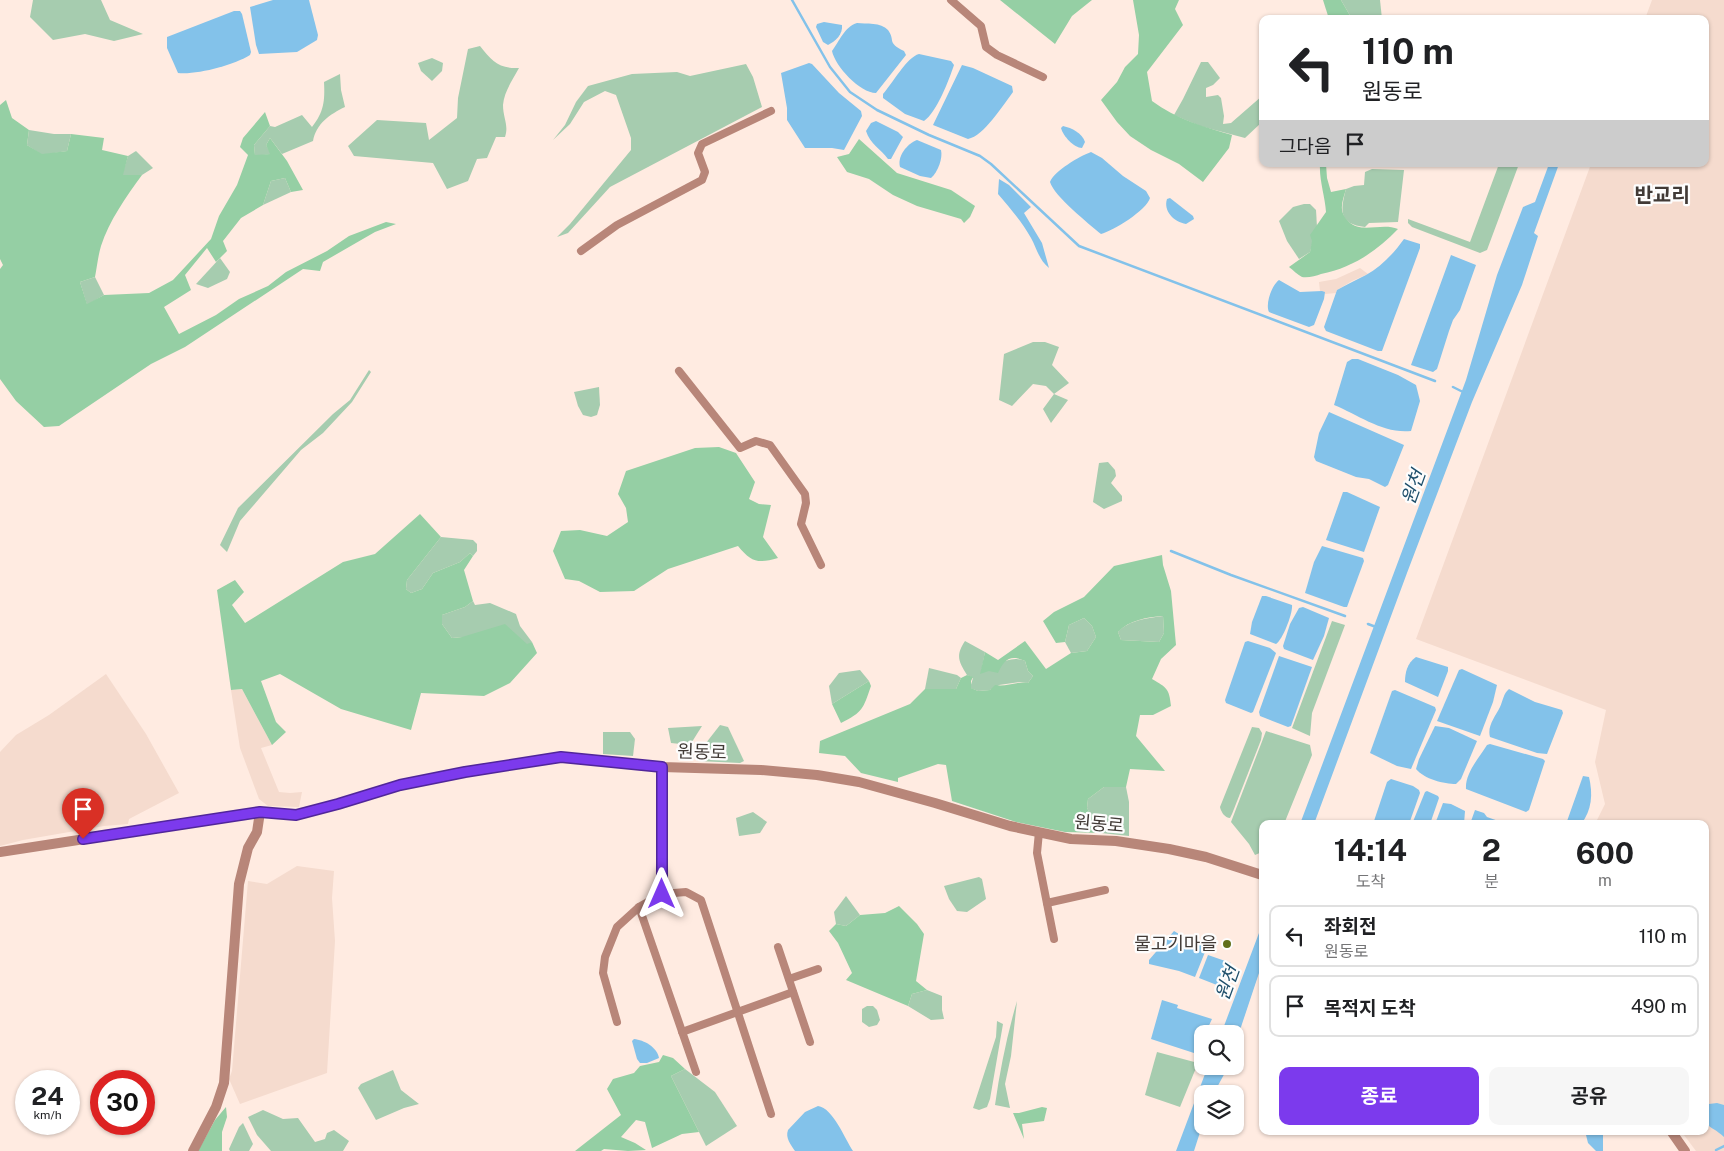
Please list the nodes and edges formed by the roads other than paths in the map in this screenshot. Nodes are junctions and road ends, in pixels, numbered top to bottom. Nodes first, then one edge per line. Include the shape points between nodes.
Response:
1 (951, 0) edge
2 (1042, 77) dead end
3 (771, 110) dead end
4 (581, 251) dead end
5 (679, 371) dead end
6 (821, 565) dead end
7 (662, 767) junction
8 (260, 812) junction
9 (1040, 832) junction
10 (0, 852) edge
11 (1259, 874) edge
12 (1105, 890) dead end
13 (662, 894) junction
14 (1047, 903) junction
15 (639, 907) junction
16 (1054, 939) dead end
17 (778, 947) dead end
18 (818, 969) dead end
19 (789, 979) junction
20 (793, 992) junction
21 (738, 1013) junction
22 (617, 1022) dead end
23 (682, 1032) junction
24 (810, 1042) dead end
25 (696, 1072) dead end
26 (772, 1114) dead end
27 (1674, 1135) edge
28 (193, 1151) edge
29 (1685, 1151) edge

1 - 2 street via 981,26 986,47
3 - 4 street via 702,144 698,153 705,172 702,180 617,225
5 - 6 street via 740,448 756,441 770,445 805,494 801,524
7 - 8 street, 원동로 via 561,757 400,785 296,815
7 - 9 street, 원동로 via 761,770 833,778
7 - 13 street
8 - 10 street, 원동로
8 - 28 street via 257,832 248,848 239,884 224,1083
9 - 11 street, 원동로 via 1071,839 1116,841 1169,849
9 - 14 street via 1037,853
12 - 14 street
13 - 15 street
13 - 21 street via 686,892 701,900
14 - 16 street
15 - 22 street via 617,927 605,957 603,973
15 - 23 street
17 - 19 street
18 - 19 street
19 - 20 street
20 - 21 street
20 - 24 street
21 - 23 street
21 - 26 street
23 - 25 street
27 - 29 street

